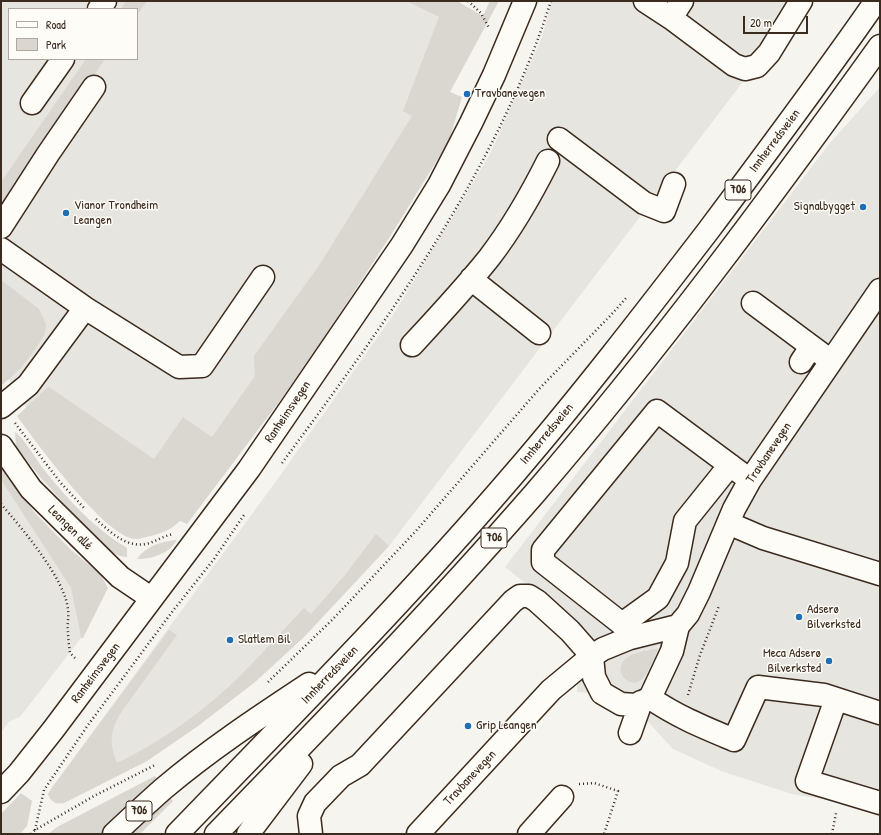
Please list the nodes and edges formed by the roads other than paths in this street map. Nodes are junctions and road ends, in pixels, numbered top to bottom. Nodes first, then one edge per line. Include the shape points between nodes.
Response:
1 (525, 1) edge
2 (645, 1) edge
3 (801, 1) edge
4 (876, 1) edge
5 (676, 9) edge
6 (880, 46) edge
7 (63, 60) edge
8 (94, 87) dead end
9 (32, 103) dead end
10 (559, 139) dead end
11 (548, 161) dead end
12 (674, 184) dead end
13 (1, 227) edge
14 (1, 249) edge
15 (263, 277) dead end
16 (471, 279) junction
17 (880, 290) edge
18 (753, 303) dead end
19 (86, 308) junction
20 (539, 333) dead end
21 (412, 346) dead end
22 (831, 362) junction
23 (2, 406) edge
24 (1, 446) edge
25 (729, 458) junction
26 (750, 480) junction
27 (728, 523) junction
28 (880, 574) edge
29 (151, 598) junction
30 (678, 626) junction
31 (626, 631) junction
32 (592, 656) junction
33 (346, 659) junction
34 (366, 678) junction
35 (836, 699) junction
36 (646, 700) junction
37 (880, 713) edge
38 (630, 732) dead end
39 (1, 792) edge
40 (562, 797) road end
41 (880, 803) edge
42 (114, 834) edge
43 (178, 834) edge
44 (216, 834) edge
45 (248, 834) edge
46 (311, 834) edge
47 (418, 834) edge
48 (529, 834) edge

1 - 29 main road, Ranheimsvegen via 471,122 438,185 402,245 249,470
2 - 5 main road
3 - 5 main road via 769,53 757,66 745,69 734,65
4 - 33 main road, Innherredsveien / 706 via 763,158 596,376 508,481
6 - 34 main road, 706 via 787,176 617,394 534,493
7 - 9 main road
8 - 13 main road
10 - 12 main road via 644,204 664,210
11 - 16 main road via 518,216
14 - 19 main road
15 - 19 main road via 202,366 179,367
16 - 20 main road
16 - 21 main road
17 - 22 main road, Travbanevegen
18 - 22 main road via 806,354
19 - 23 main road via 28,385
22 - 26 main road, Travbanevegen
24 - 29 main road, Leangen allé via 31,489 120,577
25 - 26 main road
25 - 31 main road via 685,521 677,563 658,598
25 - 31 main road via 657,410 543,550 544,562
26 - 27 main road, Travbanevegen
27 - 28 main road via 763,538
27 - 30 main road, Travbanevegen via 699,592 688,614
29 - 39 main road, Ranheimsvegen via 54,730
30 - 31 main road, Travbanevegen
30 - 36 main road, Travbanevegen via 672,651
31 - 32 main road, Travbanevegen
32 - 36 main road via 594,677 602,693 621,704 636,704
32 - 46 main road via 570,631 537,601 529,596 520,596 360,765 341,776 315,803 309,816
32 - 47 main road, Travbanevegen via 551,690
33 - 42 main road, 706 via 238,732 164,789
33 - 43 main road, Innherredsveien / 706
34 - 44 main road, 706
34 - 45 main road, 706
35 - 36 main road via 824,695 758,687 734,740
35 - 37 main road
35 - 41 main road via 808,780
36 - 38 main road, Travbanevegen
40 - 48 main road

